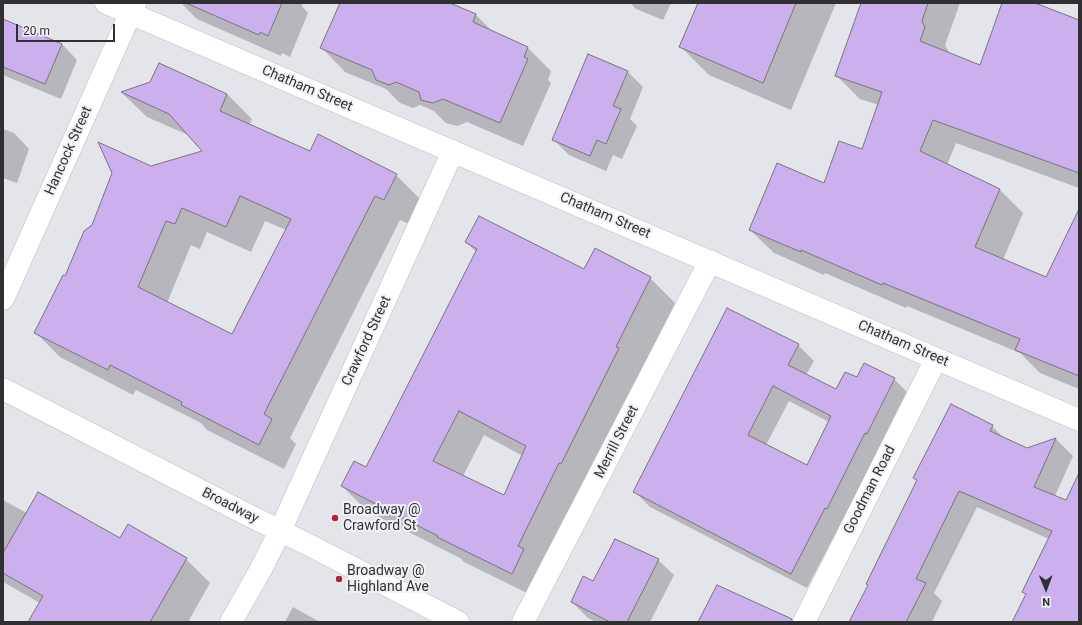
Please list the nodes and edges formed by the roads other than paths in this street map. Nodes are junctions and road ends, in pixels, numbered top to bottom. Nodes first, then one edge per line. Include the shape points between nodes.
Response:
1 (106, 3) edge
2 (133, 8) edge
3 (453, 151) junction
4 (710, 261) junction
5 (3, 299) edge
6 (936, 359) junction
7 (3, 389) edge
8 (1079, 420) edge
9 (280, 531) junction
10 (231, 622) edge
11 (458, 622) edge
12 (523, 622) edge
13 (804, 622) edge

1 - 2 street, Chatham Street
2 - 3 street, Chatham Street
2 - 5 street, Hancock Street
3 - 4 street, Chatham Street
3 - 9 street, Crawford Street
4 - 6 street, Chatham Street
4 - 12 street, Merrill Street
6 - 8 street, Chatham Street
6 - 13 street, Goodman Road
7 - 9 street, Broadway
9 - 10 street, Crawford Street
9 - 11 street, Broadway

